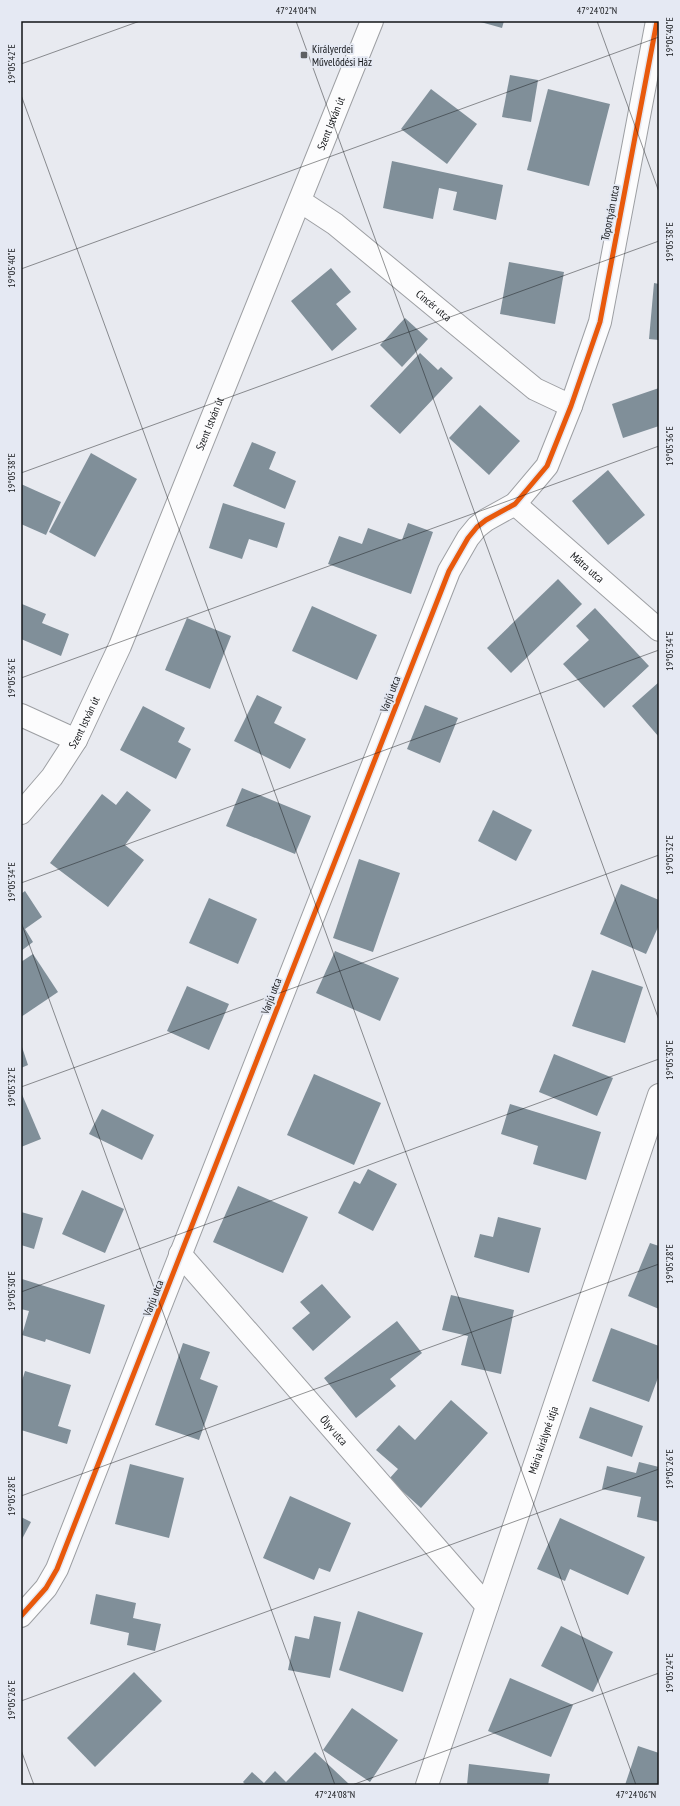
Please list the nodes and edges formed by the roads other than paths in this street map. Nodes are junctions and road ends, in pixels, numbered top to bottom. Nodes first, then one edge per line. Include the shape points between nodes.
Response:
1 (372, 21) edge
2 (657, 21) edge
3 (300, 201) junction
4 (571, 406) junction
5 (515, 504) junction
6 (659, 630) edge
7 (21, 715) edge
8 (76, 740) junction
9 (21, 814) edge
10 (659, 1095) edge
11 (180, 1254) junction
12 (487, 1606) junction
13 (21, 1616) edge
14 (427, 1785) edge

1 - 3 street, Szent István út
2 - 4 street, Toportyán utca via 600,322
3 - 4 street, Cincér utca via 335,224 535,389
3 - 8 street, Szent István út via 120,646
4 - 5 street, Varjú utca via 546,466
5 - 6 street, Mátra utca
5 - 11 street, Varjú utca via 477,528 449,570
7 - 8 street
8 - 9 street, Szent István út via 52,777
10 - 12 street, Mária királyné útja
11 - 12 street, Ölyv utca
11 - 13 street, Varjú utca via 57,1569 46,1588
12 - 14 street, Mária királyné útja

